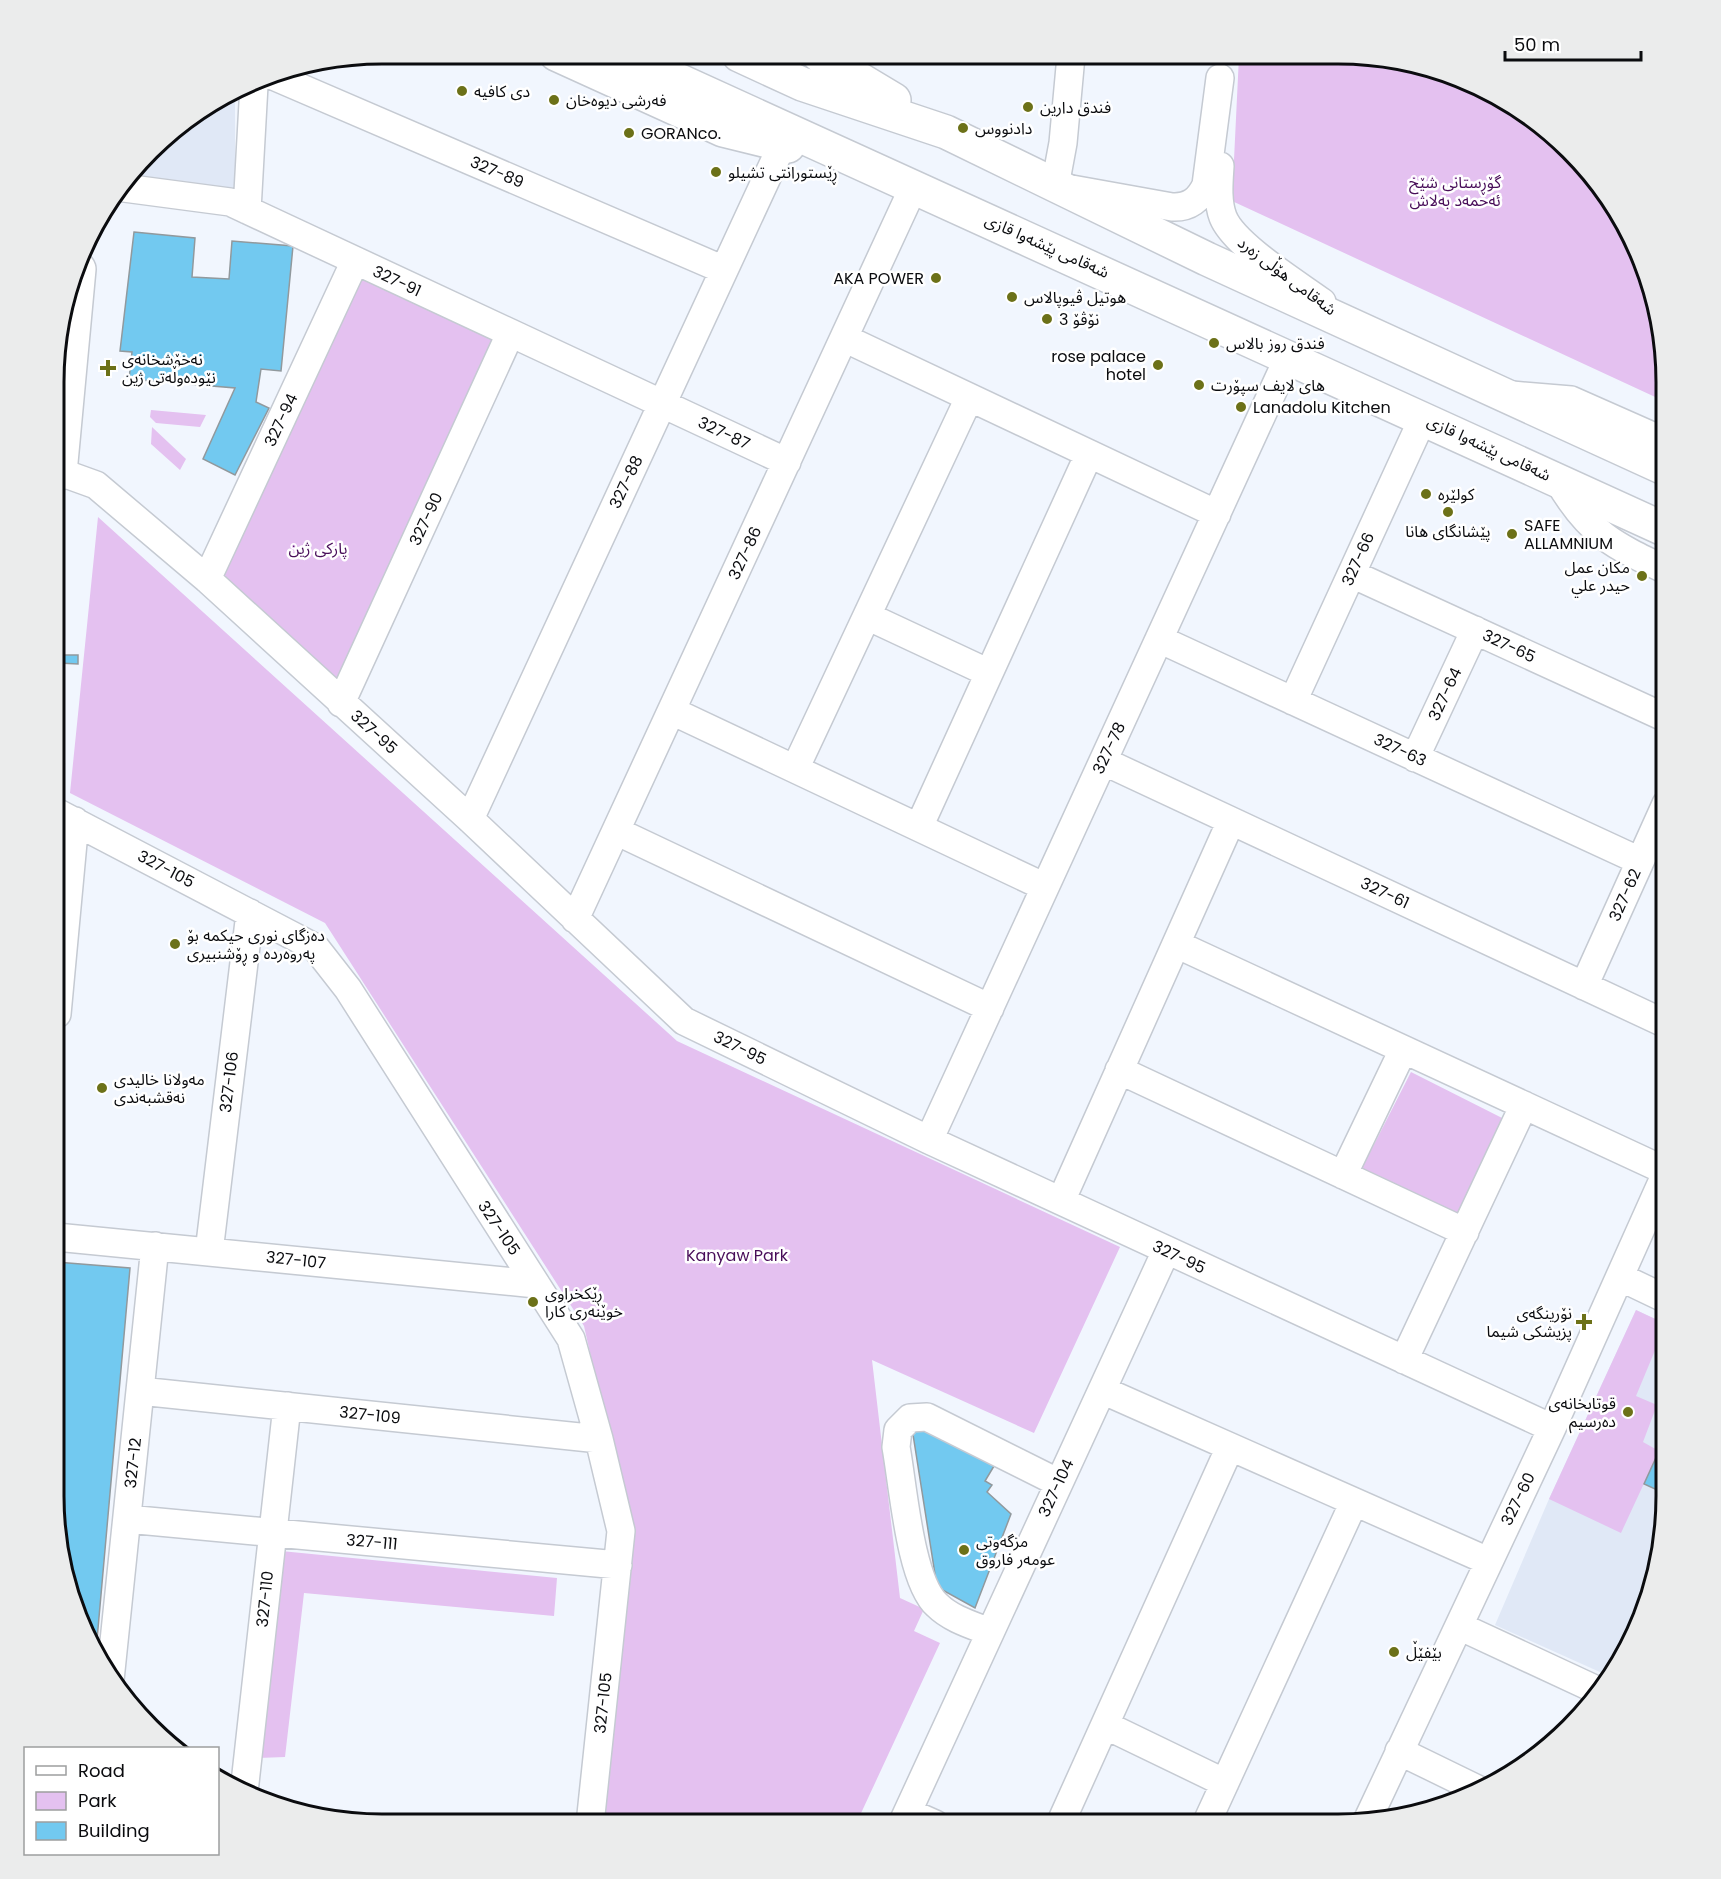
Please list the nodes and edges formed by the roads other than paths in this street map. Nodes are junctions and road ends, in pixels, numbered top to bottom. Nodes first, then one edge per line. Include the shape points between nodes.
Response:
1 (580, 65) edge
2 (646, 65) edge
3 (761, 65) edge
4 (835, 65) edge
5 (1070, 65) edge
6 (1221, 67) edge
7 (283, 80) edge
8 (254, 92) edge
9 (946, 132) junction
10 (782, 145) junction
11 (843, 155) junction
12 (914, 186) junction
13 (1055, 186) junction
14 (130, 189) edge
15 (247, 210) junction
16 (355, 261) junction
17 (724, 270) junction
18 (77, 295) edge
19 (1354, 326) junction
20 (510, 334) junction
21 (844, 338) junction
22 (1289, 356) junction
23 (1504, 394) junction
24 (969, 398) junction
25 (662, 404) junction
26 (1423, 418) junction
27 (64, 429) edge
28 (1656, 438) edge
29 (1089, 454) junction
30 (787, 462) junction
31 (1656, 464) edge
32 (64, 473) edge
33 (1558, 480) junction
34 (1217, 514) junction
35 (1656, 525) edge
36 (1656, 565) edge
37 (1352, 574) junction
38 (207, 579) junction
39 (867, 616) junction
40 (1475, 630) junction
41 (1159, 639) junction
42 (989, 673) junction
43 (1293, 701) junction
44 (342, 703) junction
45 (672, 711) junction
46 (1656, 713) edge
47 (1415, 758) junction
48 (1103, 761) junction
49 (795, 769) junction
50 (66, 817) edge
51 (470, 819) junction
52 (1231, 821) junction
53 (1656, 826) edge
54 (919, 827) junction
55 (616, 831) junction
56 (64, 861) edge
57 (1640, 861) junction
58 (1046, 887) junction
59 (250, 913) junction
60 (575, 919) junction
61 (1176, 944) junction
62 (1584, 986) junction
63 (990, 1008) junction
64 (1656, 1019) edge
65 (1404, 1050) junction
66 (1119, 1070) junction
67 (1524, 1105) junction
68 (929, 1140) junction
69 (1656, 1167) edge
70 (1343, 1175) junction
71 (1656, 1195) edge
72 (1061, 1201) junction
73 (1465, 1232) junction
74 (64, 1238) edge
75 (155, 1246) junction
76 (1166, 1251) junction
77 (209, 1252) junction
78 (1620, 1278) junction
79 (536, 1284) junction
80 (1656, 1294) edge
81 (1404, 1360) junction
82 (1102, 1390) junction
83 (140, 1391) junction
84 (287, 1406) junction
85 (1552, 1428) junction
86 (599, 1439) junction
87 (1230, 1447) junction
88 (1059, 1483) junction
89 (1354, 1502) junction
90 (127, 1519) junction
91 (273, 1533) junction
92 (1488, 1561) junction
93 (618, 1565) junction
94 (1459, 1626) junction
95 (990, 1632) junction
96 (112, 1663) edge
97 (1592, 1688) edge
98 (1105, 1725) junction
99 (1399, 1751) junction
100 (245, 1783) edge
101 (1225, 1783) junction
102 (1470, 1786) edge
103 (1371, 1813) edge
104 (591, 1814) edge
105 (907, 1814) edge
106 (1065, 1814) edge
107 (1211, 1814) edge

1 - 10 highway via 723,130
2 - 11 highway, شەقامی پێشەوا قازی
3 - 9 highway via 802,84
4 - 9 highway
5 - 13 street
6 - 13 street, شەقامی هۆڵی زەرد via 1206,185 1191,204 1172,207
6 - 19 street, شەقامی هۆڵی زەرد via 1219,198 1227,227
7 - 17 street, 327-89
8 - 15 street
9 - 13 highway
10 - 11 highway
10 - 17 street, 327-88
11 - 12 highway, شەقامی پێشەوا قازی
12 - 21 street, 327-86
12 - 22 highway, شەقامی پێشەوا قازی
13 - 19 highway
14 - 15 street, 327-91 via 230,202
15 - 16 street, 327-91
16 - 20 street, 327-91
16 - 38 street, 327-94
17 - 25 street, 327-88
18 - 27 highway
19 - 23 highway
20 - 25 street, 327-91
20 - 44 street, 327-90
21 - 24 street
21 - 30 street, 327-86
22 - 26 highway, شەقامی پێشەوا قازی
22 - 34 street, 327-78
23 - 28 street via 1571,400
23 - 31 highway
24 - 29 street
24 - 39 street
25 - 30 street, 327-87
25 - 51 street, 327-88
26 - 33 highway, شەقامی پێشەوا قازی
26 - 37 street, 327-66
29 - 34 street
29 - 42 street
30 - 45 street, 327-86
32 - 38 street, 327-95 via 96,485
33 - 35 highway, شەقامی پێشەوا قازی
33 - 36 street via 1575,509 1598,534
34 - 41 street, 327-78
37 - 40 street, 327-65
37 - 43 street, 327-66
38 - 44 street, 327-95
39 - 42 street
39 - 49 street
40 - 46 street, 327-65
40 - 47 street, 327-64
41 - 43 street, 327-63
41 - 48 street, 327-78
42 - 54 street
43 - 47 street, 327-63
44 - 51 street, 327-95
45 - 49 street
45 - 55 street, 327-86
47 - 57 street, 327-63
48 - 52 street, 327-61
48 - 58 street, 327-78
49 - 54 street
50 - 56 street
50 - 59 street, 327-105
51 - 60 street, 327-95
52 - 61 street
52 - 62 street, 327-61
53 - 57 street, 327-62
54 - 58 street
55 - 60 street, 327-86
55 - 63 street
57 - 62 street, 327-62
58 - 63 street, 327-78
59 - 77 street, 327-106
59 - 79 street, 327-105 via 316,948 348,989
60 - 68 street, 327-95 via 684,1021
61 - 65 street
61 - 66 street
62 - 64 street, 327-61
63 - 68 street, 327-78
65 - 67 street
65 - 70 street
66 - 70 street
66 - 72 street
67 - 69 street
67 - 73 street
68 - 72 street, 327-95
70 - 73 street
71 - 78 street, 327-60
72 - 76 street, 327-95
73 - 81 street
74 - 75 street, 327-107
75 - 77 street, 327-107
75 - 83 street, 327-12
76 - 81 street, 327-95
76 - 82 street, 327-104
77 - 79 street, 327-107
78 - 80 street
78 - 85 street, 327-60
79 - 86 street, 327-105 via 571,1339
81 - 85 street, 327-95
82 - 87 street
82 - 88 street, 327-104
83 - 84 street, 327-109
83 - 90 street, 327-12
84 - 86 street, 327-109
84 - 91 street, 327-110
85 - 92 street, 327-60
86 - 93 street, 327-105 via 621,1531
87 - 89 street
87 - 98 street
88 - 95 street, 327-104
88 - 95 street via 927,1417 910,1418 898,1430 896,1447 920,1582 937,1606 949,1615
89 - 92 street
89 - 101 street
90 - 91 street, 327-111
90 - 96 street, 327-12
91 - 93 street, 327-111
91 - 100 street, 327-110
92 - 94 street, 327-60
93 - 104 street, 327-105
94 - 97 street
94 - 99 street, 327-60
95 - 105 street, 327-104
98 - 101 street
98 - 106 street
99 - 102 street
99 - 103 street, 327-60
101 - 107 street

